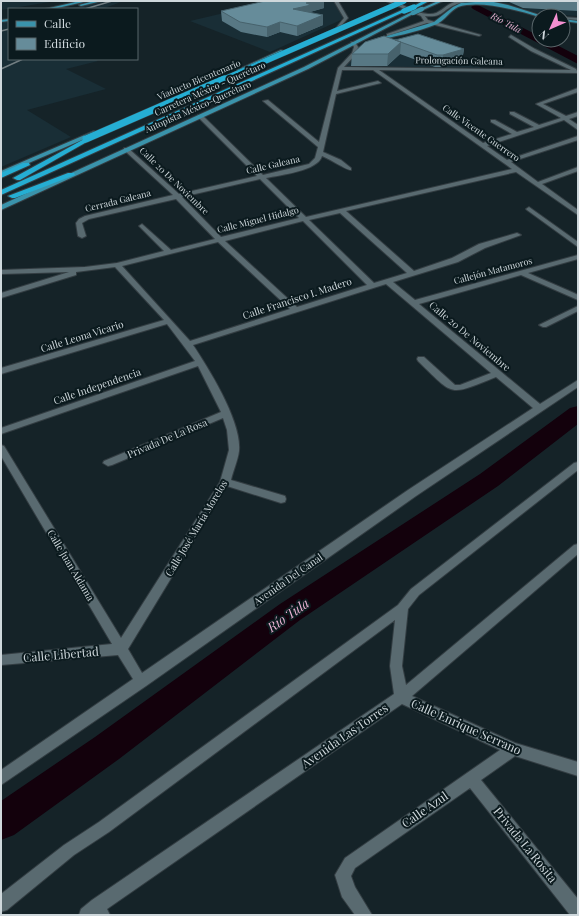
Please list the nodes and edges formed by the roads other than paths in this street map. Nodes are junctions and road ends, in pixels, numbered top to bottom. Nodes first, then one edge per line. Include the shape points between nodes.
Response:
1 (86, 1) edge
2 (100, 1) edge
3 (336, 1) edge
4 (342, 1) edge
5 (388, 1) edge
6 (418, 1) edge
7 (427, 1) edge
8 (441, 1) edge
9 (469, 1) edge
10 (482, 1) edge
11 (396, 2) edge
12 (461, 2) edge
13 (494, 3) junction
14 (403, 7) edge
15 (52, 8) edge
16 (66, 8) edge
17 (340, 8) junction
18 (531, 14) edge
19 (422, 15) junction
20 (426, 21) junction
21 (434, 24) junction
22 (338, 28) junction
23 (389, 35) junction
24 (479, 35) dead end
25 (511, 36) dead end
26 (319, 44) junction
27 (354, 45) junction
28 (340, 68) junction
29 (372, 68) junction
30 (577, 72) edge
31 (220, 78) junction
32 (378, 83) dead end
33 (578, 90) edge
34 (335, 93) junction
35 (266, 101) dead end
36 (512, 113) dead end
37 (578, 114) edge
38 (200, 116) junction
39 (564, 119) junction
40 (494, 121) dead end
41 (113, 126) junction
42 (539, 127) junction
43 (578, 128) edge
44 (517, 134) junction
45 (578, 138) edge
46 (483, 145) junction
47 (126, 149) junction
48 (322, 150) junction
49 (506, 162) junction
50 (349, 169) dead end
51 (578, 169) edge
52 (518, 170) junction
53 (1, 175) edge
54 (71, 175) junction
55 (262, 177) junction
56 (537, 184) junction
57 (3, 185) edge
58 (1, 193) edge
59 (178, 196) junction
60 (1, 200) edge
61 (1, 208) edge
62 (529, 209) dead end
63 (342, 211) junction
64 (578, 213) edge
65 (304, 218) junction
66 (142, 226) dead end
67 (517, 234) dead end
68 (82, 236) dead end
69 (219, 239) junction
70 (578, 245) edge
71 (169, 252) junction
72 (578, 257) edge
73 (117, 265) junction
74 (84, 269) junction
75 (1, 272) edge
76 (412, 273) junction
77 (522, 273) junction
78 (387, 281) junction
79 (372, 286) junction
80 (1, 296) edge
81 (578, 298) edge
82 (413, 303) junction
83 (578, 308) edge
84 (295, 310) junction
85 (169, 321) junction
86 (543, 325) dead end
87 (188, 344) junction
88 (421, 359) dead end
89 (200, 362) junction
90 (3, 368) edge
91 (498, 373) junction
92 (578, 383) edge
93 (539, 408) junction
94 (226, 413) junction
95 (1, 431) edge
96 (1, 448) edge
97 (108, 463) dead end
98 (578, 465) edge
99 (225, 482) junction
100 (281, 499) dead end
101 (578, 548) edge
102 (402, 608) junction
103 (121, 650) junction
104 (1, 660) edge
105 (141, 682) junction
106 (401, 697) junction
107 (513, 750) junction
108 (578, 769) edge
109 (1, 778) edge
110 (471, 778) junction
111 (1, 904) edge
112 (96, 912) edge
113 (578, 912) edge
114 (364, 915) edge

1 - 15 main road
2 - 16 main road
3 - 17 street
4 - 17 street
5 - 19 street
6 - 14 highway, Carretera México - Querétaro
7 - 14 highway, Carretera México - Querétaro, bridge via 414,7
8 - 27 main road, bridge
9 - 12 street
10 - 13 main road
11 - 22 main road, Autopista México-Querétaro, bridge
12 - 13 main road
12 - 19 street via 451,5 439,14
12 - 21 main road
13 - 18 main road
14 - 26 highway, Carretera México - Querétaro
14 - 41 highway, Viaducto Bicentenario, bridge
14 - 58 highway, Carretera México - Querétaro
17 - 22 street via 346,18
19 - 20 street
20 - 21 street
20 - 23 street
21 - 23 main road
21 - 24 street
22 - 31 main road, Autopista México-Querétaro
23 - 27 main road
25 - 30 street
26 - 31 highway
26 - 57 highway, Carretera México - Querétaro
27 - 28 street via 354,53
27 - 38 main road, Autopista México-Querétaro
28 - 29 street, Prolongación Galeana
28 - 34 street
29 - 30 street, Prolongación Galeana
29 - 46 street, Calle Vicente Guerrero
31 - 41 main road, Autopista México-Querétaro
32 - 34 street
33 - 39 street via 539,104
34 - 48 street
35 - 48 street
36 - 42 street
37 - 39 street
38 - 47 main road, Autopista México-Querétaro
38 - 55 street
39 - 42 street
39 - 43 street
40 - 44 street
41 - 53 highway, Viaducto Bicentenario, bridge
41 - 57 highway
42 - 44 street
44 - 46 street
45 - 49 street
46 - 49 street, Calle Vicente Guerrero
47 - 54 main road, Autopista México-Querétaro
47 - 59 street, Calle 20 De Noviembre
48 - 50 street
48 - 55 street, Calle Galeana via 318,159 311,165
49 - 52 street, Calle Vicente Guerrero
51 - 56 street
52 - 56 street, Calle Vicente Guerrero
52 - 63 street, Calle Miguel Hidalgo
54 - 60 highway
54 - 61 main road, Autopista México-Querétaro
55 - 59 street, Calle Galeana
55 - 65 street
56 - 64 street, Calle Vicente Guerrero
59 - 68 street, Cerrada Galeana via 87,217 79,223
59 - 69 street, Calle 20 De Noviembre
62 - 70 street
63 - 65 street, Calle Miguel Hidalgo
63 - 76 street
65 - 69 street, Calle Miguel Hidalgo
65 - 79 street
66 - 71 street
67 - 76 street, Calle Francisco I. Madero via 482,246 455,260
69 - 71 street, Calle Miguel Hidalgo
69 - 84 street, Calle 20 De Noviembre
71 - 73 street, Calle Miguel Hidalgo
72 - 77 street, Callejón Matamoros
73 - 74 street, Calle Miguel Hidalgo
73 - 85 street, Calle José María Morelos
74 - 75 street, Calle Miguel Hidalgo
74 - 80 street
76 - 78 street, Calle Francisco I. Madero
77 - 81 street via 561,288
77 - 82 street, Callejón Matamoros
78 - 79 street, Calle Francisco I. Madero
78 - 82 street, Calle 20 De Noviembre
79 - 84 street, Calle Francisco I. Madero
82 - 91 street, Calle 20 De Noviembre
83 - 86 street
84 - 87 street, Calle Francisco I. Madero
85 - 87 street, Calle José María Morelos
85 - 90 street, Calle Leona Vicario
87 - 89 street, Calle José María Morelos
88 - 91 street via 454,388 461,388
89 - 94 street, Calle José María Morelos
89 - 95 street, Calle Independencia
91 - 93 street, Calle 20 De Noviembre
92 - 93 street, Avenida Del Canal
93 - 105 street, Avenida Del Canal via 412,493
94 - 97 street, Privada De La Rosa
94 - 99 street, Calle José María Morelos via 232,430 234,450
96 - 103 street, Calle Juan Aldama
98 - 102 street via 415,592
99 - 100 street
99 - 103 street, Calle José María Morelos
101 - 106 street, Avenida Las Torres
102 - 106 street via 396,666
102 - 111 street via 69,850
103 - 104 street, Calle Libertad
103 - 105 street, Calle Juan Aldama
105 - 109 street, Avenida Del Canal
106 - 107 street, Calle Enrique Serrano
106 - 112 street, Avenida Las Torres
107 - 108 street, Calle Enrique Serrano
107 - 110 street, Calle Azul
110 - 113 street, Privada La Rosita
110 - 114 street, Calle Azul via 350,863 343,875 348,891

